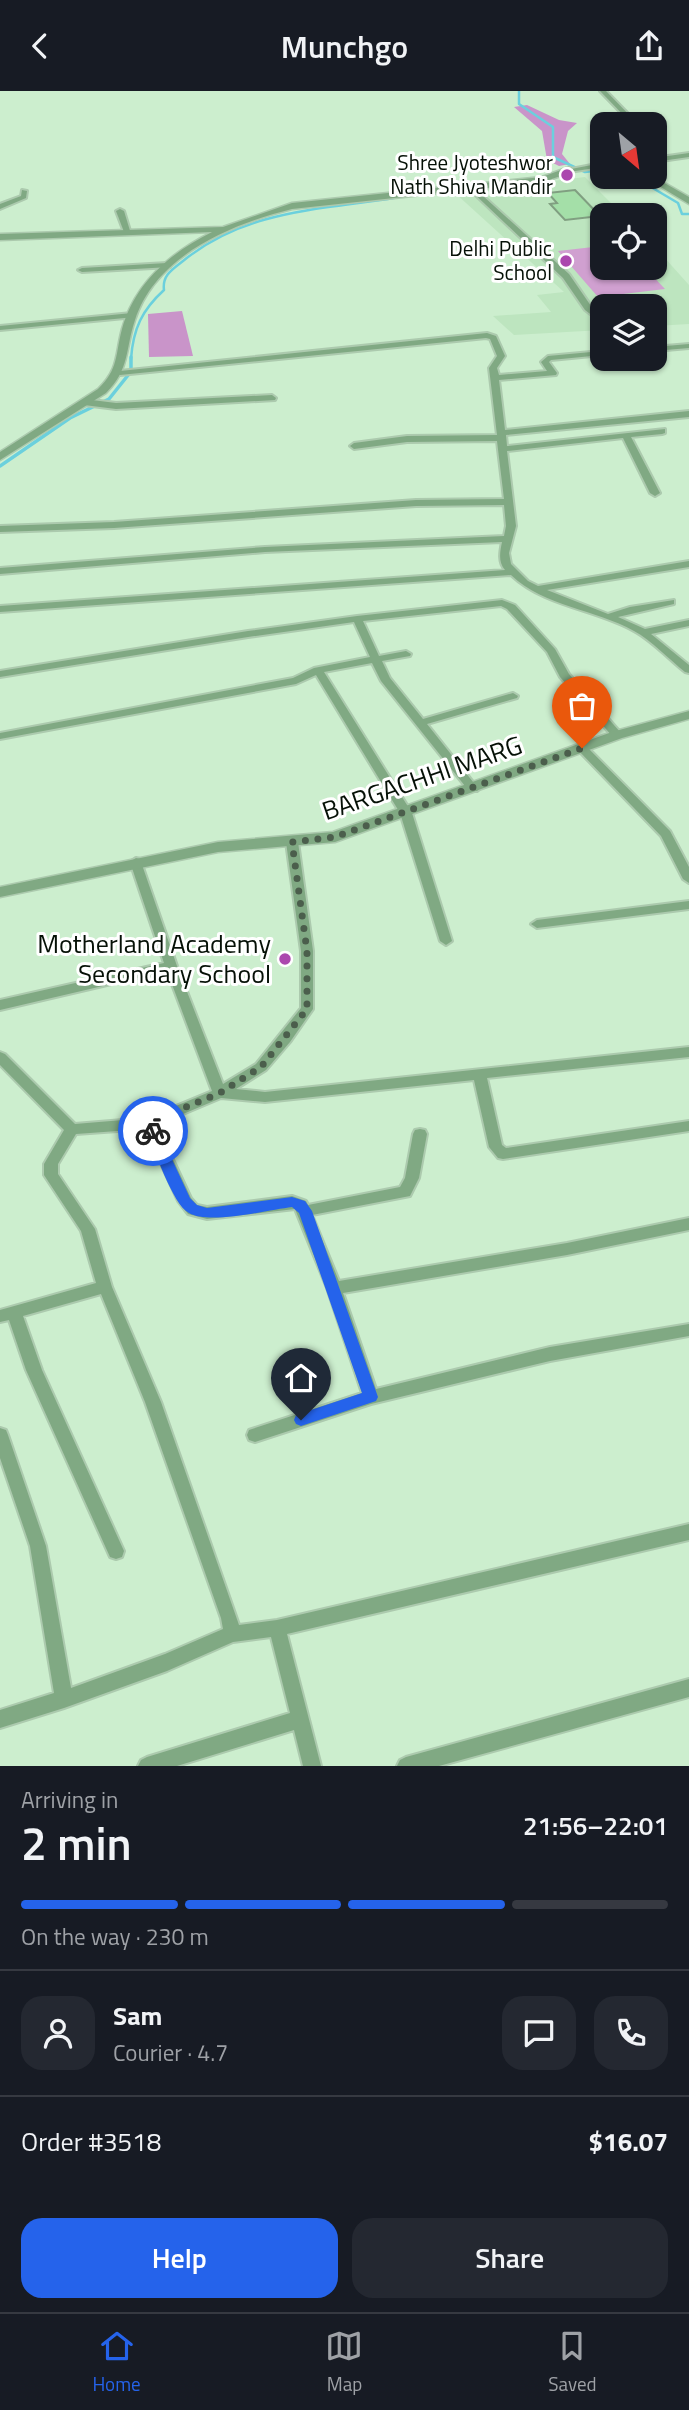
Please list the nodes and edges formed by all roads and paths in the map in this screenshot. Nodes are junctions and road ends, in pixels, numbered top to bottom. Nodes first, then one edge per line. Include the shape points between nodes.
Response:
1 (603, 91) edge
2 (623, 112) edge
3 (689, 155) edge
4 (667, 158) edge
5 (590, 167) edge
6 (573, 169) joint
7 (469, 186) junction
8 (667, 188) edge
9 (24, 191) dead end
10 (689, 201) edge
11 (0, 207) edge
12 (120, 211) dead end
13 (223, 229) junction
14 (128, 232) junction
15 (0, 237) edge
16 (167, 265) junction
17 (82, 270) dead end
18 (590, 310) edge
19 (132, 315) junction
20 (0, 328) edge
21 (689, 347) edge
22 (667, 348) edge
23 (590, 354) edge
24 (120, 373) junction
25 (495, 378) junction
26 (272, 398) dead end
27 (85, 401) junction
28 (689, 414) edge
29 (662, 431) dead end
30 (503, 436) junction
31 (626, 436) junction
32 (354, 446) dead end
33 (504, 449) junction
34 (0, 457) edge
35 (655, 493) dead end
36 (506, 502) junction
37 (0, 529) edge
38 (508, 539) junction
39 (689, 564) edge
40 (0, 571) edge
41 (511, 572) junction
42 (537, 589) junction
43 (671, 602) dead end
44 (0, 609) edge
45 (609, 617) junction
46 (357, 619) junction
47 (689, 623) edge
48 (644, 632) junction
49 (406, 654) dead end
50 (375, 658) junction
51 (318, 670) junction
52 (689, 670) edge
53 (0, 674) edge
54 (513, 696) dead end
55 (689, 715) edge
56 (420, 723) junction
57 (617, 735) junction
58 (0, 736) edge
59 (582, 748) junction
60 (473, 789) junction
61 (406, 813) junction
62 (292, 842) junction
63 (136, 862) junction
64 (689, 879) edge
65 (0, 892) edge
66 (689, 905) edge
67 (537, 924) dead end
68 (446, 941) dead end
69 (171, 966) junction
70 (0, 1005) edge
71 (689, 1052) edge
72 (0, 1057) edge
73 (480, 1076) junction
74 (220, 1093) junction
75 (149, 1122) junction
76 (689, 1126) edge
77 (72, 1129) junction
78 (420, 1134) dead end
79 (305, 1211) junction
80 (689, 1224) edge
81 (105, 1287) junction
82 (334, 1288) junction
83 (7, 1314) edge
84 (689, 1330) edge
85 (370, 1397) junction
86 (0, 1435) edge
87 (255, 1435) dead end
88 (689, 1532) edge
89 (116, 1551) dead end
90 (277, 1628) junction
91 (232, 1634) junction
92 (689, 1688) edge
93 (64, 1699) junction
94 (0, 1719) edge
95 (302, 1719) junction
96 (147, 1766) edge
97 (312, 1766) edge
98 (406, 1766) edge

1 - 2 street
3 - 4 street
5 - 6 street
6 - 7 street via 543,179
7 - 13 street via 292,206
7 - 18 street via 566,276
8 - 10 street
9 - 11 street via 24,197
12 - 14 street
13 - 14 street
13 - 16 street
14 - 15 street
16 - 17 street
16 - 19 street via 139,297
19 - 20 street
19 - 24 street
21 - 22 street
23 - 25 street via 548,358 545,362 553,373
24 - 25 street via 487,335 501,356 493,369
24 - 27 street
25 - 30 street
26 - 27 street via 116,406
27 - 34 street
28 - 30 street
29 - 31 street
30 - 32 street
30 - 33 street
31 - 33 street
31 - 35 street
33 - 36 street
36 - 37 street via 416,503
36 - 38 street via 511,526
38 - 40 street via 351,544
38 - 41 street via 504,558
39 - 42 street
41 - 42 street
41 - 44 street
42 - 45 street
43 - 45 street
45 - 48 street
46 - 50 street
46 - 53 street
46 - 57 street via 502,603 511,607
47 - 48 street
48 - 52 street
49 - 50 street
50 - 51 street
50 - 56 street via 385,679
51 - 58 street via 296,681
51 - 61 street
54 - 56 street
55 - 57 street, BARGACHHI MARG
56 - 60 street
57 - 59 street, BARGACHHI MARG
59 - 60 street, BARGACHHI MARG
59 - 64 street via 666,834
60 - 61 street, BARGACHHI MARG
61 - 62 street, BARGACHHI MARG via 335,837
61 - 68 street
62 - 63 street, BARGACHHI MARG via 218,847
62 - 74 street via 307,951 307,1009 261,1067
63 - 65 street, BARGACHHI MARG
63 - 69 street
66 - 67 street
69 - 70 street
69 - 74 street
71 - 73 street
72 - 77 street
73 - 74 street via 265,1097
73 - 76 street via 496,1147 503,1154
74 - 75 street
75 - 77 street
75 - 79 street via 184,1201 193,1210 207,1213 292,1202
77 - 81 street via 51,1164 51,1175 88,1229
78 - 79 street via 405,1192
79 - 82 street
80 - 82 street
81 - 83 street
81 - 91 street via 153,1402
82 - 85 street
83 - 89 street
84 - 85 street via 550,1354
85 - 87 street
86 - 93 street via 38,1546
88 - 90 street
90 - 91 street
90 - 95 street
91 - 93 street via 167,1663
92 - 98 street
93 - 94 street
95 - 96 street
95 - 97 street

